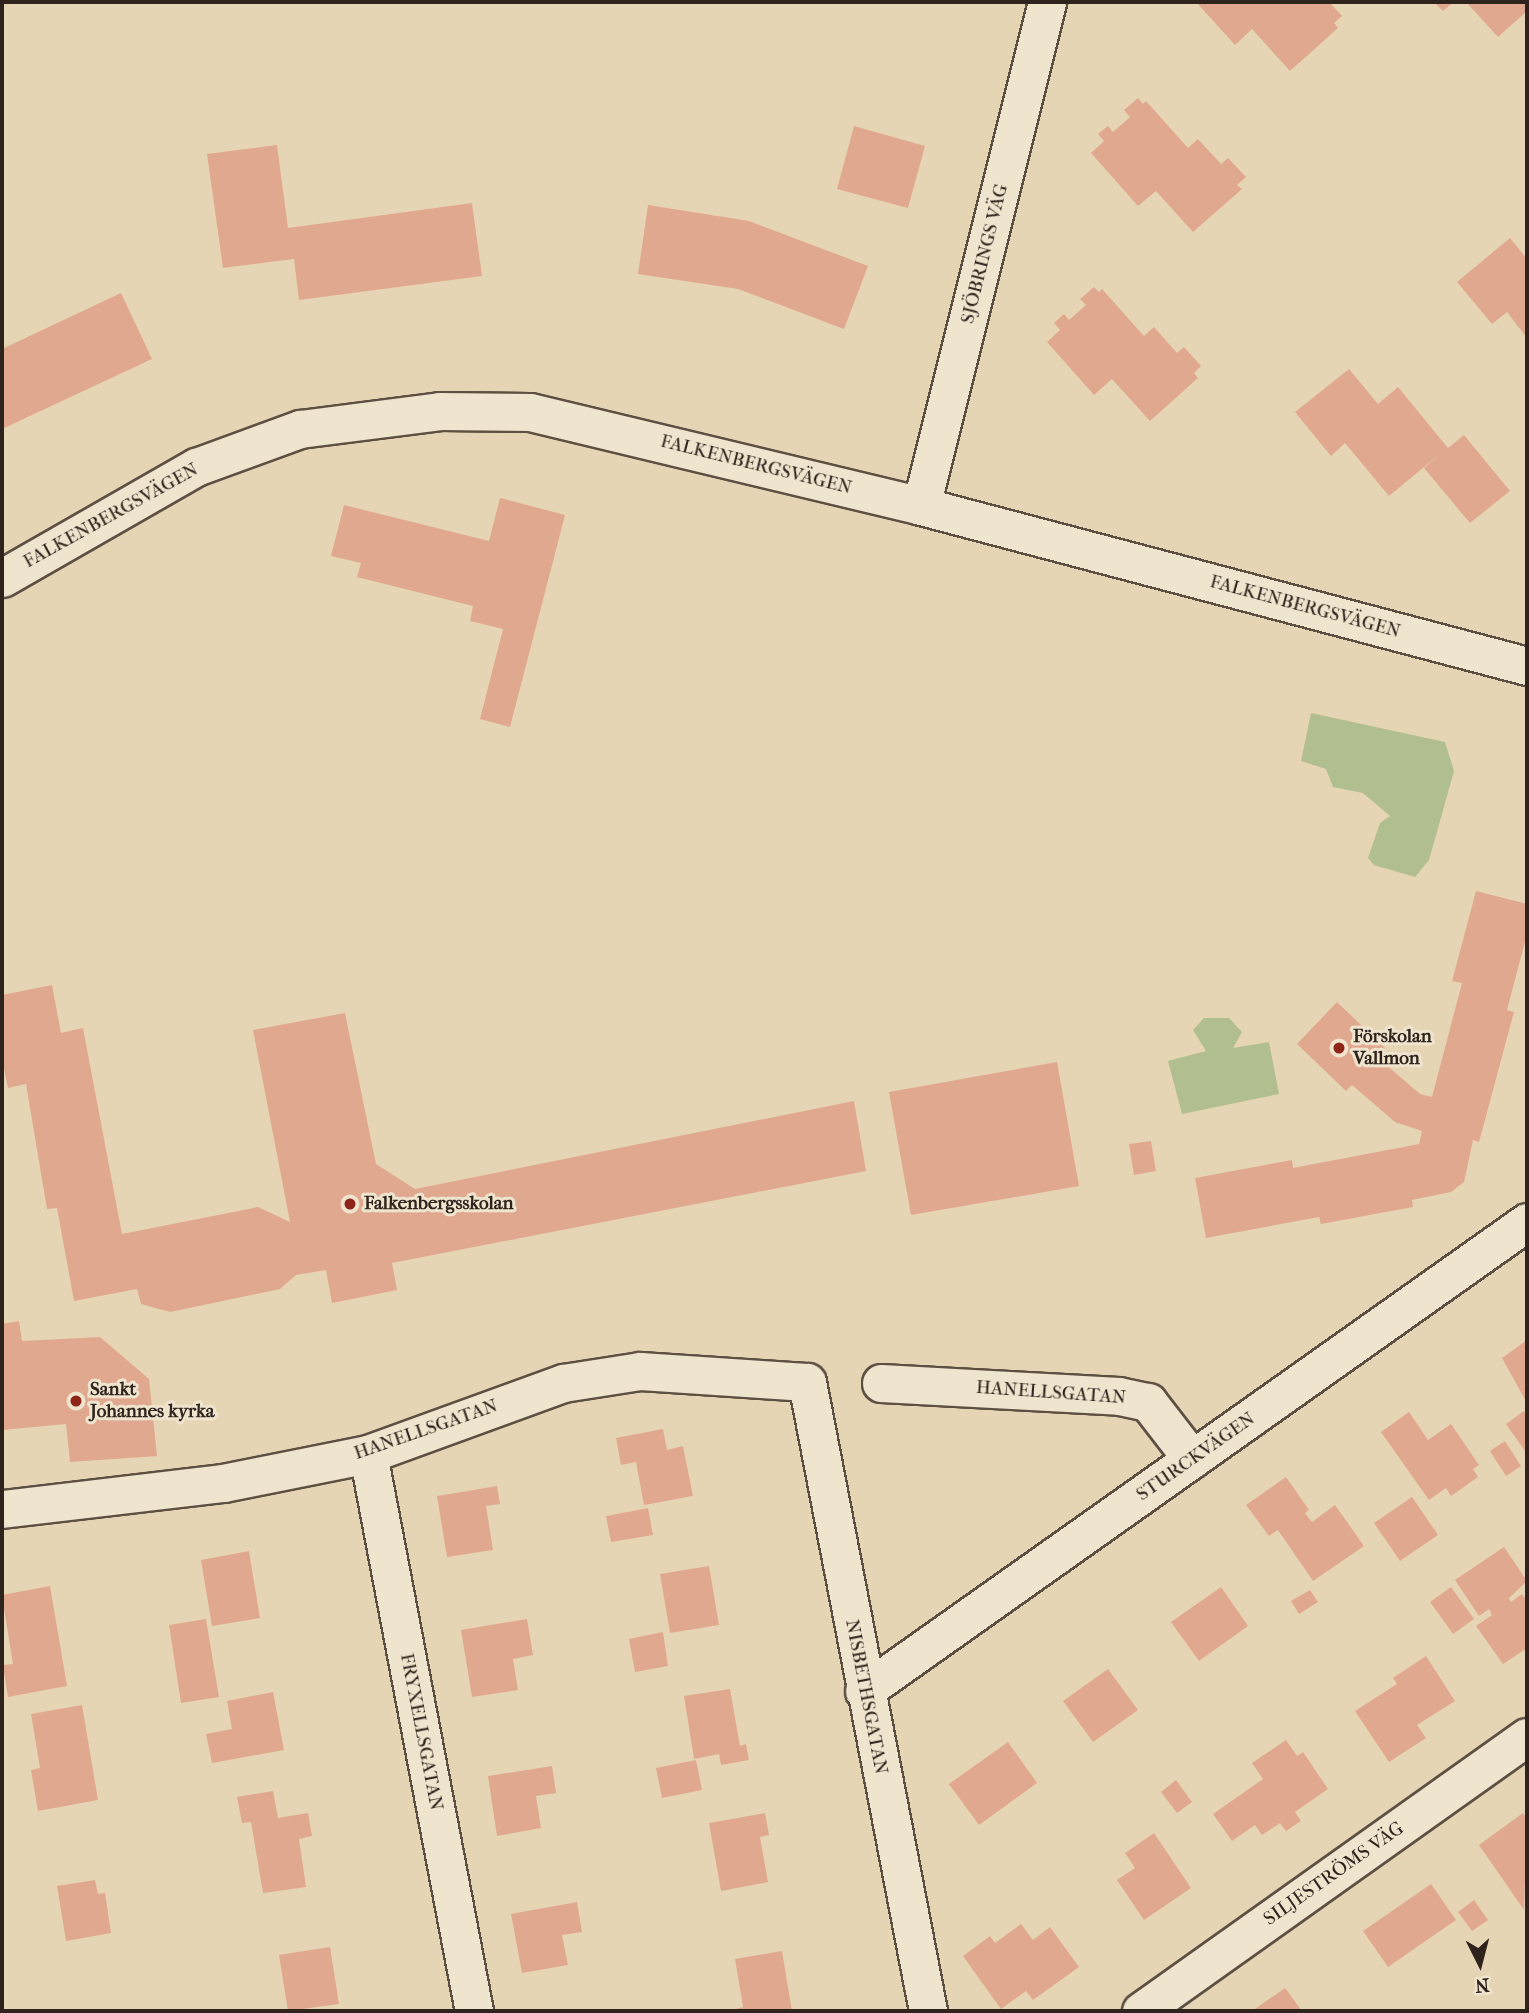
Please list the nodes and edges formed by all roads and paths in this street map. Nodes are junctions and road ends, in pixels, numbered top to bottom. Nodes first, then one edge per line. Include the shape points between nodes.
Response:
1 (1047, 2) edge
2 (921, 506) junction
3 (2, 578) edge
4 (1527, 663) edge
5 (1527, 1222) edge
6 (807, 1382) joint
7 (881, 1383) dead end
8 (368, 1454) junction
9 (1192, 1459) junction
10 (2, 1509) edge
11 (864, 1691) junction
12 (1527, 1737) edge
13 (1153, 2008) edge
14 (474, 2011) edge
15 (928, 2011) edge

1 - 2 street, SJÖBRINGS VÄG
2 - 3 street, FALKENBERGSVÄGEN via 530,412 440,411 300,429 196,467
2 - 4 street, FALKENBERGSVÄGEN
5 - 9 street, STURCKVÄGEN
6 - 8 street, HANELLSGATAN via 640,1371 563,1382
6 - 11 street, NISBETHSGATAN
7 - 9 street, HANELLSGATAN via 1119,1396 1148,1402
8 - 10 street, HANELLSGATAN via 223,1483
8 - 14 street, FRYXELLSGATAN
9 - 11 street, STURCKVÄGEN
11 - 15 street, NISBETHSGATAN
12 - 13 street, SILJESTRÖMS VÄG

